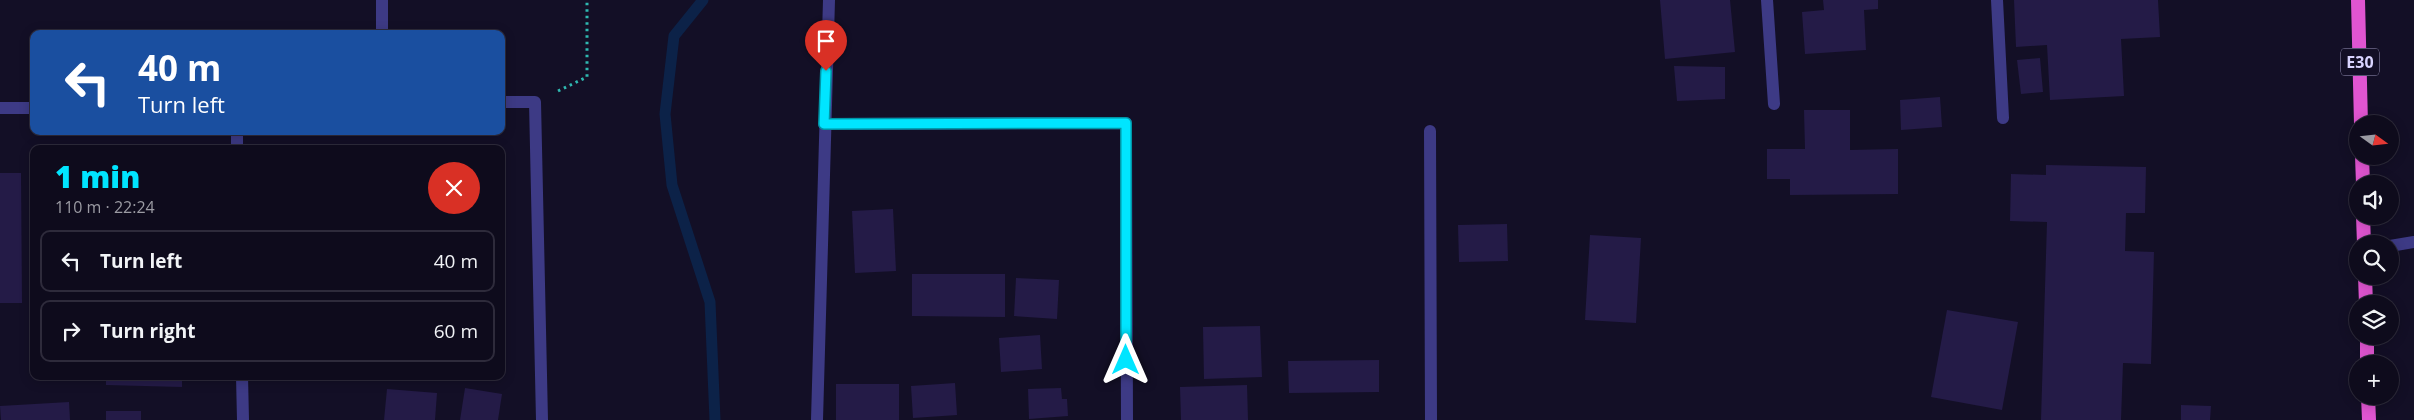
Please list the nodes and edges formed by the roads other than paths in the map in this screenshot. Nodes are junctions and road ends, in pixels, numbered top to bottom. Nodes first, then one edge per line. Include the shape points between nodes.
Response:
1 (382, 0) edge
2 (829, 0) edge
3 (1767, 0) edge
4 (1997, 0) edge
5 (2358, 0) edge
6 (382, 30) edge
7 (505, 102) edge
8 (1774, 104) dead end
9 (0, 108) edge
10 (30, 108) edge
11 (2361, 115) edge
12 (2003, 118) dead end
13 (824, 124) junction
14 (1430, 130) dead end
15 (2414, 242) edge
16 (2399, 244) edge
17 (242, 380) edge
18 (2368, 405) edge
19 (243, 420) edge
20 (542, 420) edge
21 (817, 420) edge
22 (1127, 420) edge
23 (1432, 420) edge
24 (2369, 420) edge

1 - 6 street
2 - 13 street
3 - 8 street
4 - 12 street
5 - 11 highway, E30
7 - 20 street via 535,102
9 - 10 street
13 - 21 street
13 - 22 street via 1126,123
14 - 23 street
15 - 16 street
17 - 19 street
18 - 24 highway

